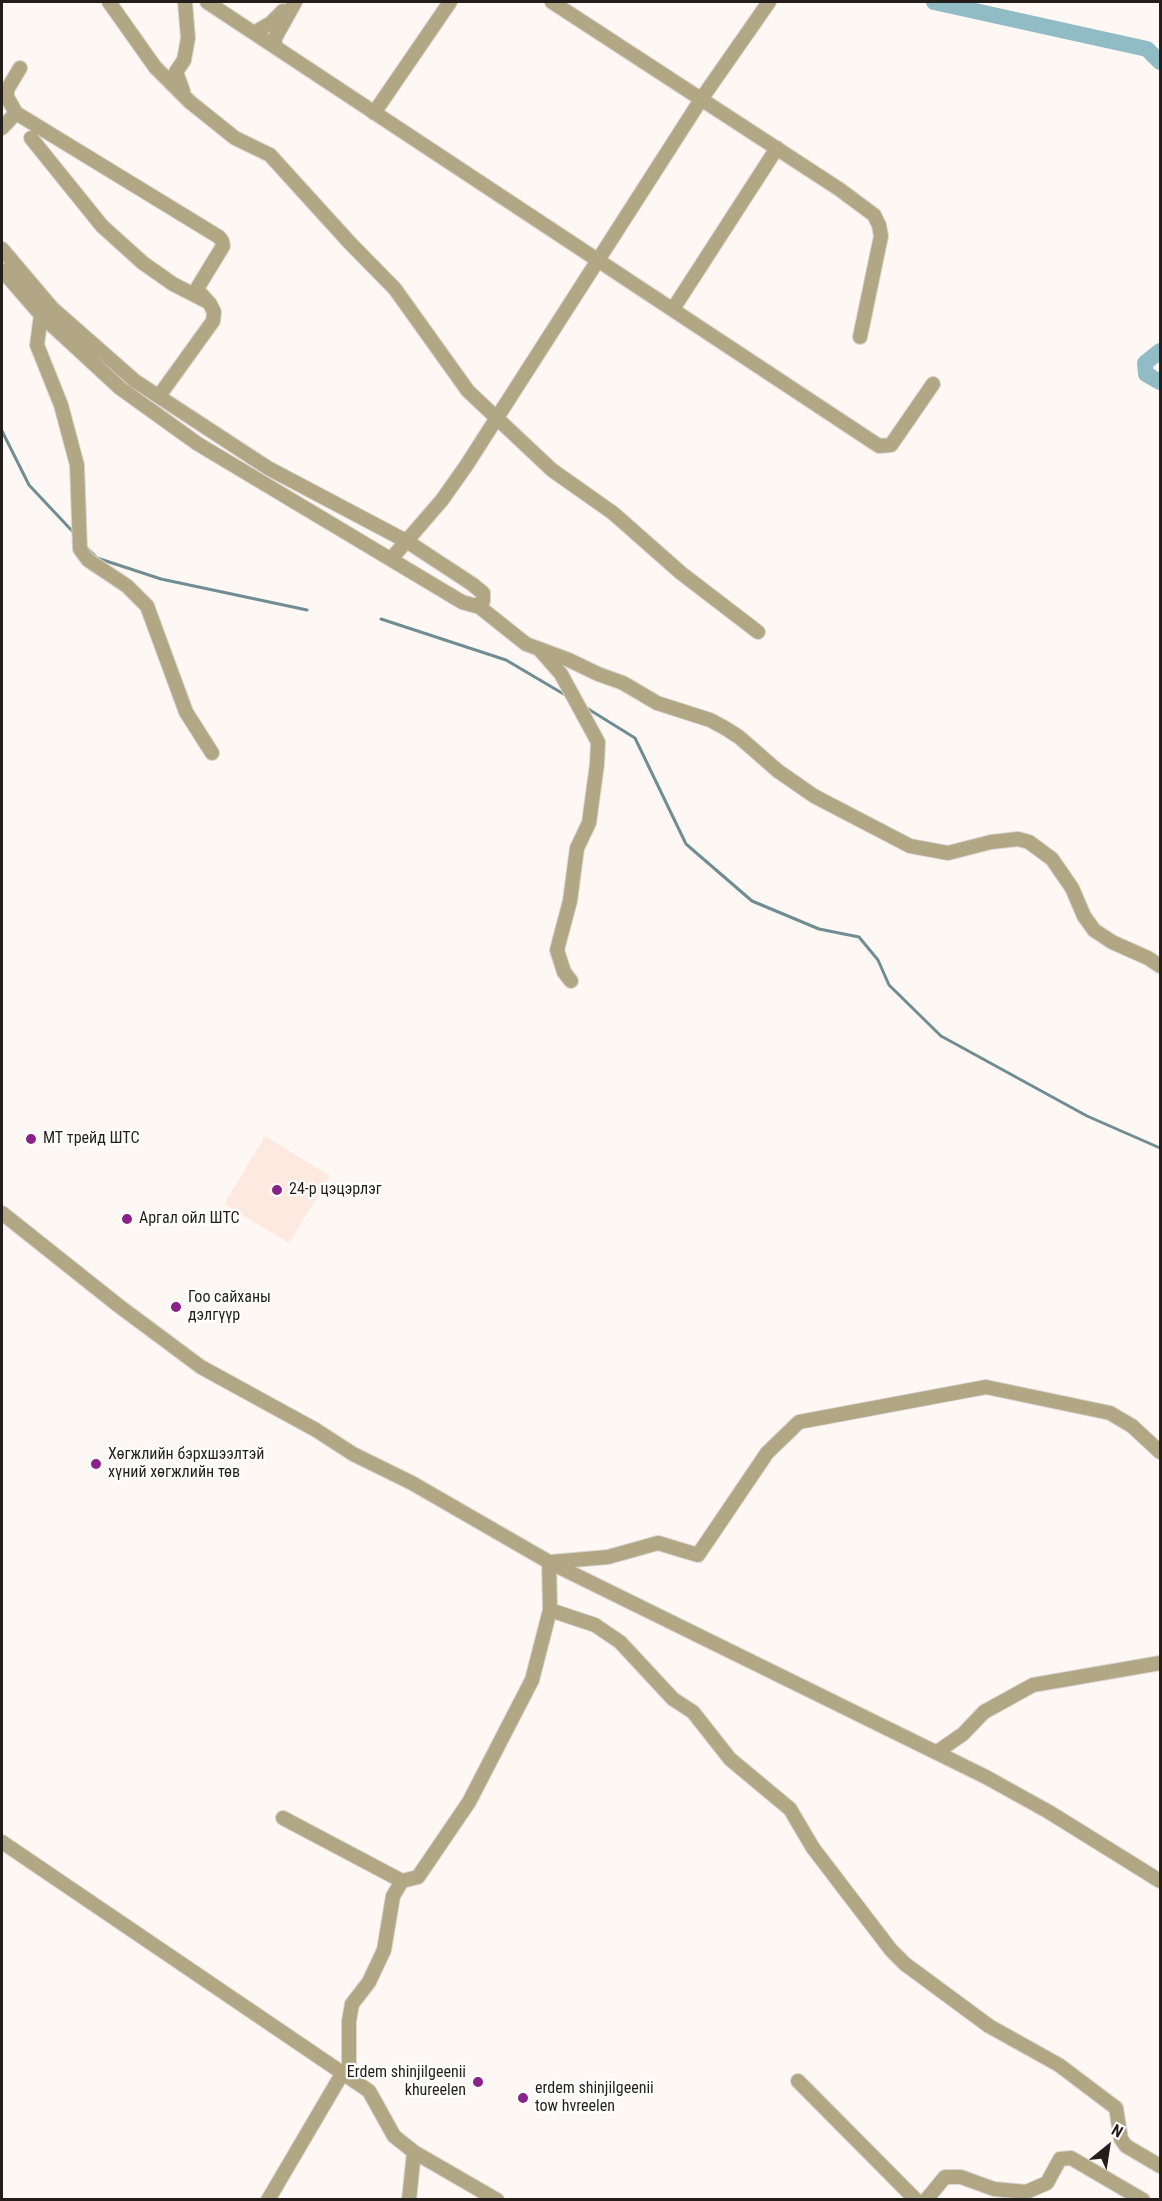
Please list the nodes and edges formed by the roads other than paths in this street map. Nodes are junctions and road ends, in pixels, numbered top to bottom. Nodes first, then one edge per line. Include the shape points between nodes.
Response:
1 (109, 2) edge
2 (185, 2) edge
3 (207, 2) edge
4 (294, 2) edge
5 (450, 2) edge
6 (552, 2) edge
7 (769, 2) edge
8 (254, 33) junction
9 (275, 47) junction
10 (20, 68) dead end
11 (702, 98) junction
12 (190, 102) junction
13 (16, 113) junction
14 (374, 113) junction
15 (2, 128) edge
16 (31, 138) dead end
17 (777, 148) junction
18 (2, 249) edge
19 (598, 260) junction
20 (2, 270) edge
21 (210, 304) junction
22 (673, 309) junction
23 (41, 315) junction
24 (860, 337) dead end
25 (933, 384) dead end
26 (159, 396) junction
27 (498, 418) junction
28 (408, 542) junction
29 (391, 559) junction
30 (477, 605) junction
31 (758, 632) dead end
32 (537, 648) junction
33 (212, 753) dead end
34 (1161, 966) edge
35 (571, 981) dead end
36 (2, 1213) edge
37 (1161, 1452) edge
38 (549, 1562) junction
39 (550, 1610) junction
40 (1161, 1663) edge
41 (937, 1752) junction
42 (283, 1818) dead end
43 (2, 1842) edge
44 (402, 1881) junction
45 (1161, 1881) edge
46 (342, 2074) junction
47 (798, 2081) dead end
48 (414, 2152) junction
49 (1161, 2166) edge
50 (268, 2199) edge
51 (409, 2199) edge
52 (497, 2199) edge
53 (916, 2199) edge
54 (926, 2199) edge
55 (1143, 2199) edge

1 - 12 street via 155,67
2 - 12 street via 188,38 184,60 176,72
3 - 8 street
4 - 8 street via 272,23
4 - 9 street via 275,38
5 - 14 street
6 - 11 street
7 - 11 street
8 - 9 street
9 - 14 street
10 - 13 street via 7,90
11 - 17 street
11 - 19 street
12 - 27 street via 235,138 270,155 395,289 468,391
13 - 15 street
13 - 21 street via 219,237 223,246 198,287
14 - 19 street
16 - 21 street via 102,226 143,263
17 - 22 street
17 - 24 street via 874,215 879,225 881,236
18 - 26 street via 52,308 135,381
19 - 22 street
19 - 27 street
20 - 23 street
21 - 26 street via 213,321
22 - 25 street via 879,446 891,445
23 - 29 street via 120,388 198,444
23 - 33 street via 37,345 61,405 77,465 80,549 88,560 127,586 147,606 186,712
26 - 28 street via 268,468
27 - 28 street
27 - 31 street via 552,470 613,513 681,573
28 - 29 street
28 - 30 street via 483,593 483,602
29 - 30 street via 462,602
30 - 32 street via 526,644
32 - 34 street via 623,683 657,703 710,720 739,737 814,796 910,846 948,853 1018,838 1029,842 1053,859 1094,930
32 - 35 street via 561,674 598,742 589,823 576,848 570,901 557,950
36 - 38 street via 201,1367
37 - 38 street via 1132,1426 1110,1413 986,1387 799,1422 767,1453 698,1555 657,1543 608,1557
38 - 39 street
38 - 41 street
39 - 44 street via 532,1680 470,1802 418,1877
39 - 49 street via 595,1625 620,1642 673,1699 693,1712 730,1759 790,1809 813,1848 905,1964 989,2026 1059,2065 1116,2108 1121,2139 1126,2146
40 - 41 street via 1033,1685 984,1712 963,1734
41 - 45 street via 1049,1812
42 - 44 street
43 - 46 street
44 - 46 street via 393,1896 384,1950 369,1982 352,2004 349,2067
46 - 48 street via 369,2091 394,2136
46 - 50 street
47 - 53 street
48 - 51 street
48 - 52 street
54 - 55 street via 945,2177 1026,2192 1047,2183 1060,2159 1071,2158

